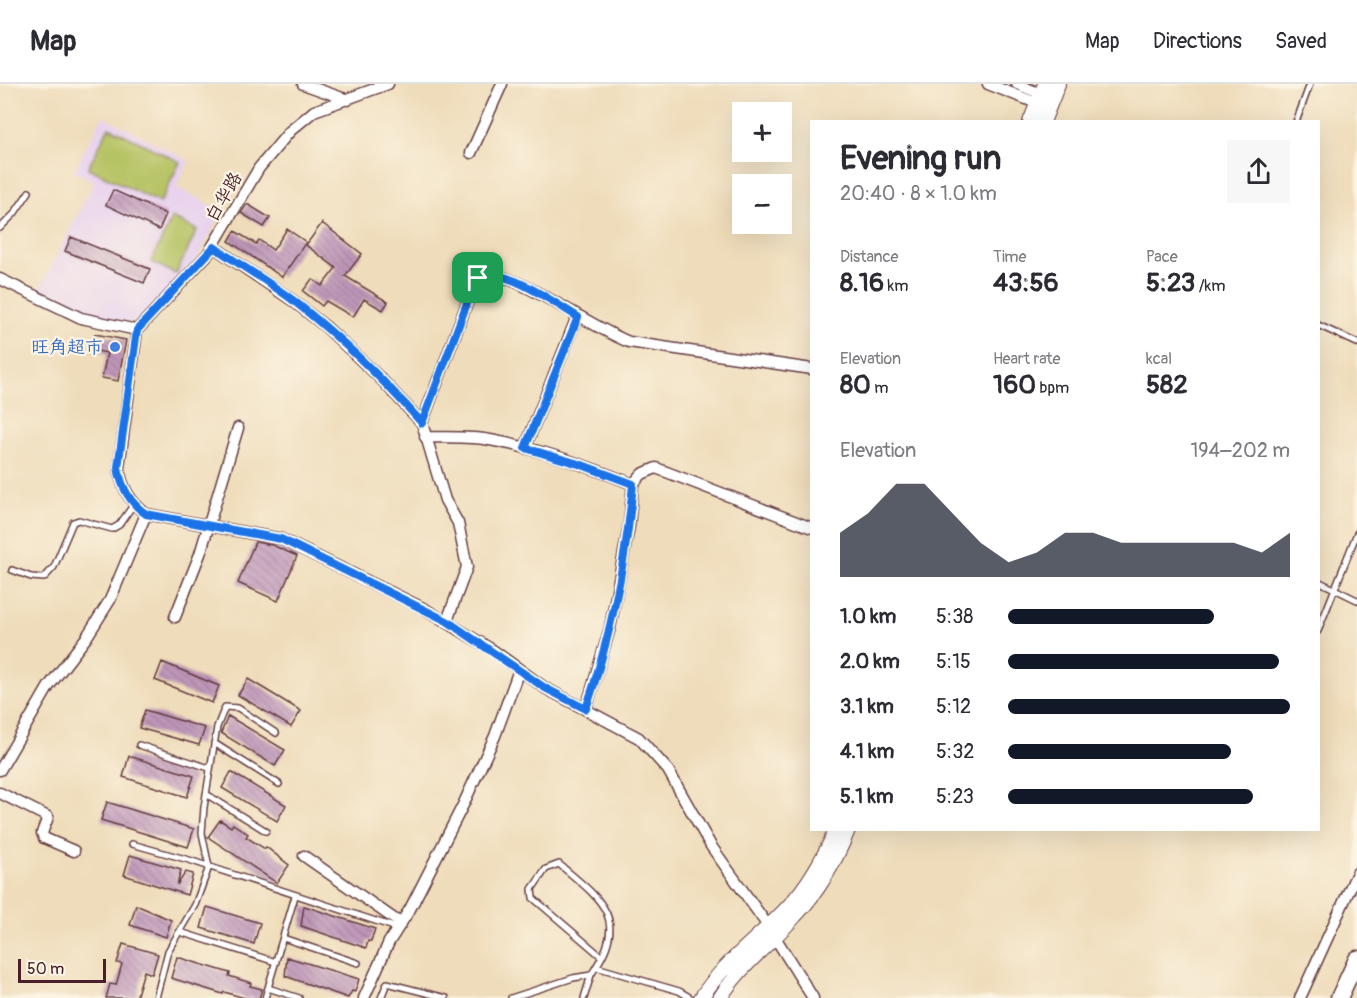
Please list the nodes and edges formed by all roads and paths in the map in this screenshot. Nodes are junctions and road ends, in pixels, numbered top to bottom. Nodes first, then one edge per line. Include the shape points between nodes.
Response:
1 (303, 84) edge
2 (388, 84) edge
3 (502, 84) edge
4 (988, 84) edge
5 (1017, 84) edge
6 (1058, 84) edge
7 (1310, 84) edge
8 (1045, 97) edge
9 (348, 100) junction
10 (1031, 120) edge
11 (1043, 120) edge
12 (1297, 120) edge
13 (471, 153) dead end
14 (29, 192) dead end
15 (0, 228) edge
16 (214, 247) junction
17 (0, 279) edge
18 (578, 317) junction
19 (1320, 326) edge
20 (137, 330) junction
21 (1357, 343) edge
22 (810, 369) edge
23 (422, 423) junction
24 (238, 428) dead end
25 (425, 437) junction
26 (525, 448) junction
27 (633, 484) junction
28 (134, 504) junction
29 (146, 514) junction
30 (208, 526) junction
31 (810, 527) edge
32 (1357, 534) edge
33 (12, 570) dead end
34 (1320, 582) edge
35 (1335, 589) junction
36 (1357, 600) edge
37 (175, 617) dead end
38 (447, 621) junction
39 (1320, 626) edge
40 (519, 670) junction
41 (586, 709) junction
42 (276, 734) dead end
43 (214, 743) junction
44 (139, 745) dead end
45 (210, 768) junction
46 (0, 770) edge
47 (279, 784) dead end
48 (0, 793) edge
49 (206, 794) junction
50 (266, 831) dead end
51 (835, 831) edge
52 (848, 831) edge
53 (132, 844) dead end
54 (74, 851) dead end
55 (304, 856) dead end
56 (208, 867) junction
57 (1357, 873) edge
58 (295, 896) junction
59 (398, 926) junction
60 (771, 931) junction
61 (180, 932) junction
62 (283, 938) junction
63 (602, 957) junction
64 (1357, 959) edge
65 (276, 962) junction
66 (358, 963) dead end
67 (596, 967) junction
68 (591, 975) junction
69 (268, 988) junction
70 (675, 990) junction
71 (156, 998) edge
72 (265, 998) edge
73 (299, 998) edge
74 (364, 998) edge
75 (381, 998) edge
76 (446, 998) edge
77 (511, 998) edge
78 (584, 998) edge
79 (673, 998) edge
80 (691, 998) edge
81 (701, 998) edge
82 (720, 998) edge
83 (813, 998) edge
84 (1300, 998) edge
85 (1339, 998) edge

1 - 9 street
2 - 9 street, 白华路
3 - 13 street
4 - 8 street
5 - 8 street
6 - 8 street
7 - 12 lane
8 - 10 street
8 - 11 street
9 - 16 street, 白华路 via 314,111 279,142 259,168
14 - 15 lane
16 - 20 street, 白华路
16 - 23 street via 326,327
17 - 20 street via 73,315
18 - 22 street via 615,337 641,345
18 - 23 street via 509,278 492,273 482,275 475,282
18 - 26 street
19 - 21 lane
20 - 28 street via 118,467
23 - 25 street
24 - 30 street
25 - 26 street via 488,440
25 - 38 street via 445,500 458,523 467,567
26 - 27 street
27 - 31 street via 642,474 656,468
27 - 41 street via 610,628
28 - 29 street
28 - 33 lane via 112,529 79,520 73,522 54,567 44,578 31,578
29 - 30 street
29 - 46 street via 110,600 49,686
30 - 37 street
30 - 38 street via 281,539
32 - 35 lane
34 - 35 lane
35 - 36 lane
35 - 39 lane
38 - 40 street
40 - 41 street
40 - 59 street via 468,795
41 - 60 street via 639,738 663,761 711,846
42 - 43 lane via 238,708 225,707
43 - 45 lane
43 - 47 lane
44 - 45 lane
45 - 49 lane
48 - 54 street via 48,817 44,838
49 - 50 lane
49 - 56 lane via 202,833
51 - 60 street via 801,890
52 - 60 street via 810,897
53 - 56 lane
55 - 59 street
56 - 58 lane
56 - 61 lane via 201,894
57 - 84 street
58 - 59 lane
58 - 62 lane
59 - 74 street
60 - 81 street via 728,964
60 - 82 street
60 - 83 street
61 - 65 lane
61 - 71 lane via 168,951
62 - 65 lane
62 - 66 lane
63 - 63 lane via 610,935 610,919 604,905 559,864 550,867 532,889 533,898
63 - 67 lane
64 - 85 main road
65 - 69 lane
67 - 68 lane
67 - 70 lane
68 - 77 lane
68 - 78 lane
69 - 72 lane
69 - 73 lane
70 - 79 lane
70 - 80 lane
75 - 76 lane via 387,983

